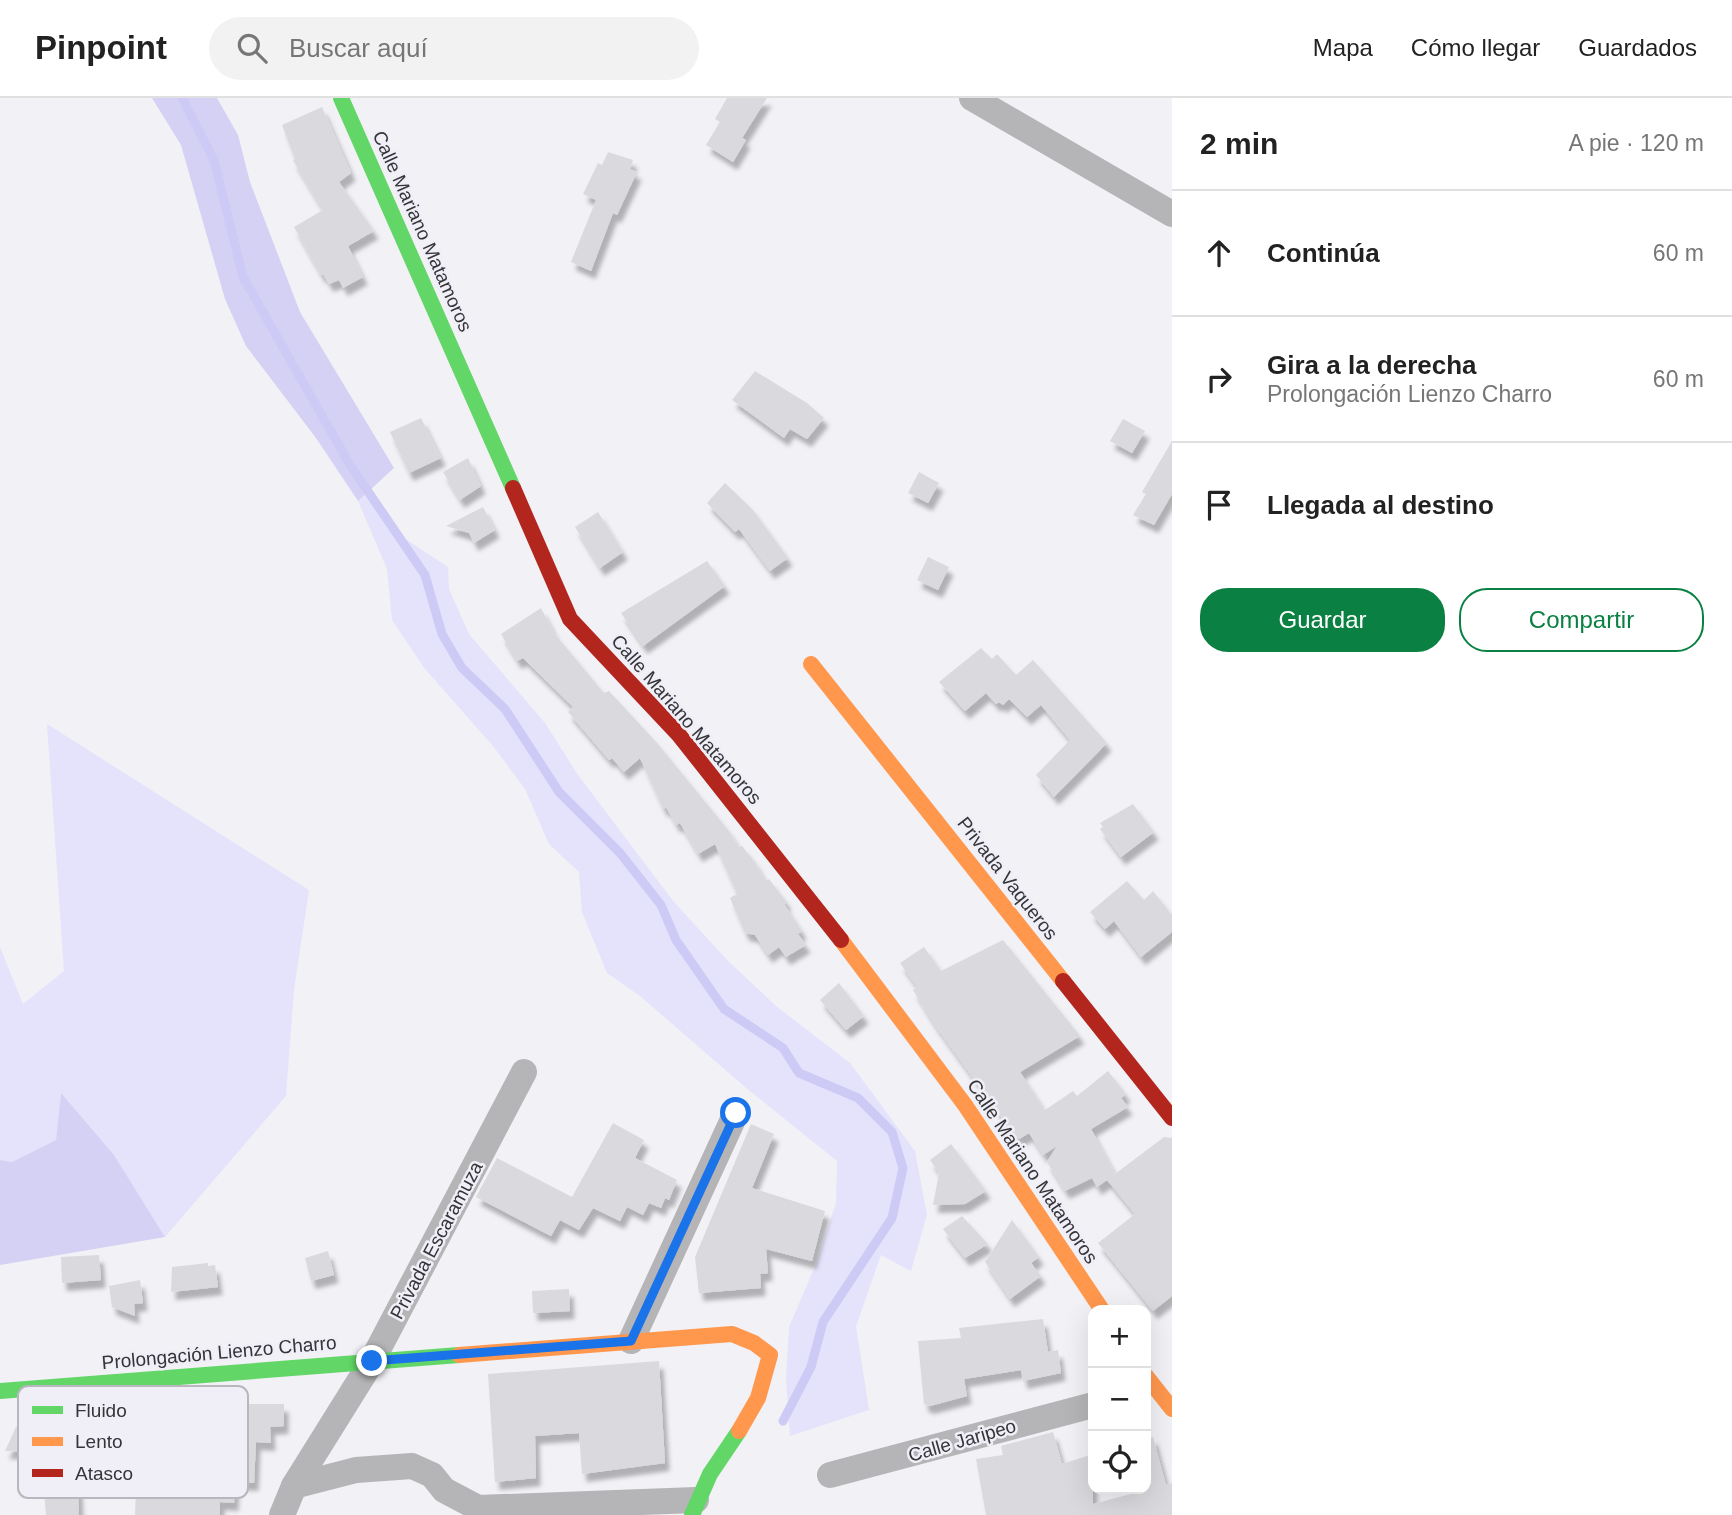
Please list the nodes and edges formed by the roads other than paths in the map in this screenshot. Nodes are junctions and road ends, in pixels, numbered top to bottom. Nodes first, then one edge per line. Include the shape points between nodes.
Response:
1 (341, 98) edge
2 (972, 98) edge
3 (1172, 214) edge
4 (811, 664) dead end
5 (524, 1072) dead end
6 (736, 1113) dead end
7 (1172, 1118) edge
8 (1099, 1305) edge
9 (631, 1341) junction
10 (372, 1361) junction
11 (62, 1386) edge
12 (18, 1390) edge
13 (0, 1391) edge
14 (1088, 1406) edge
15 (830, 1475) dead end
16 (294, 1486) junction
17 (694, 1508) edge
18 (282, 1515) edge

1 - 8 street, Calle Mariano Matamoros via 570,619 679,735 799,883 965,1105
2 - 3 street
4 - 7 street, Privada Vaqueros
5 - 10 street, Privada Escaramuza
6 - 9 street
9 - 10 street, Prolongación Lienzo Charro
9 - 17 street, Prolongación Lienzo Charro via 732,1334 770,1355 760,1398
10 - 11 street, Prolongación Lienzo Charro
10 - 16 street, Privada Escaramuza
12 - 13 street, Prolongación Lienzo Charro
14 - 15 street, Calle Jaripeo
16 - 17 street via 356,1470 412,1466 478,1508
16 - 18 street, Privada Escaramuza

